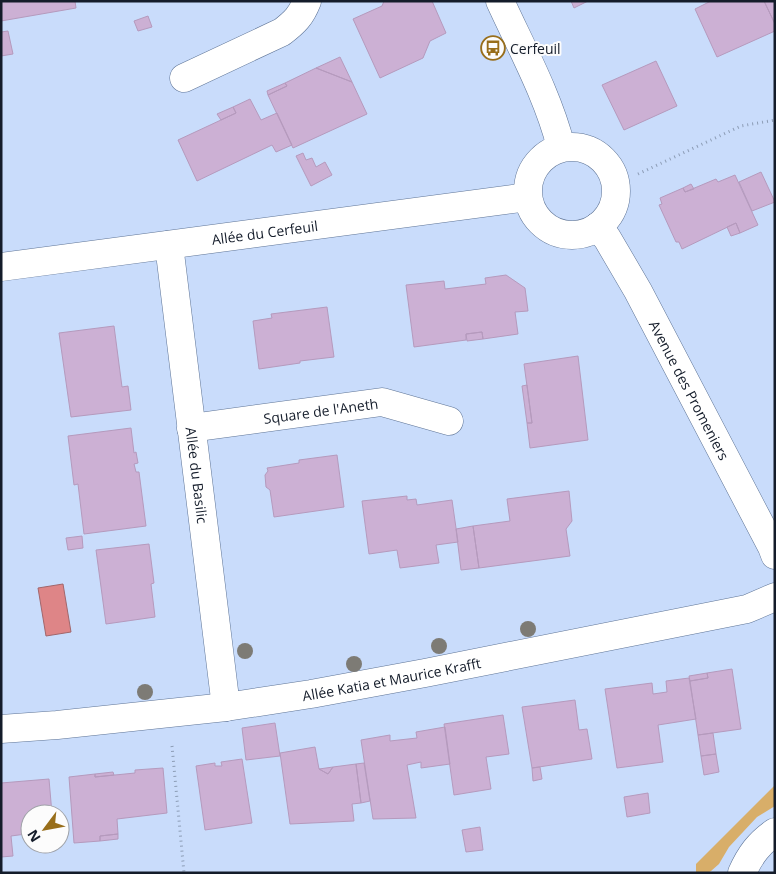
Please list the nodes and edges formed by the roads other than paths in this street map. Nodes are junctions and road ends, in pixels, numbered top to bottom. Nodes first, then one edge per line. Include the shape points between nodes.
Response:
1 (307, 1) edge
2 (500, 1) edge
3 (184, 78) dead end
4 (561, 147) junction
5 (528, 197) junction
6 (597, 227) junction
7 (169, 245) junction
8 (1, 267) edge
9 (449, 421) dead end
10 (191, 428) junction
11 (774, 550) edge
12 (775, 597) edge
13 (226, 707) junction
14 (1, 729) edge
15 (775, 832) edge
16 (742, 873) edge

1 - 3 street via 293,24 282,32
2 - 4 street via 542,91
4 - 5 street via 551,151 535,166 530,176
4 - 6 street via 590,150 610,169 616,187 614,205
5 - 6 street via 535,216 559,233 579,234
5 - 7 street, Allée du Cerfeuil
6 - 11 street, Avenue des Promeniers via 638,291
7 - 8 street, Allée du Cerfeuil
7 - 10 street, Allée du Basilic
9 - 10 street, Square de l'Aneth via 382,402
10 - 13 street, Allée du Basilic
12 - 13 street, Allée Katia et Maurice Krafft via 747,609 426,673
13 - 14 street, Allée Katia et Maurice Krafft
15 - 16 street via 756,848

